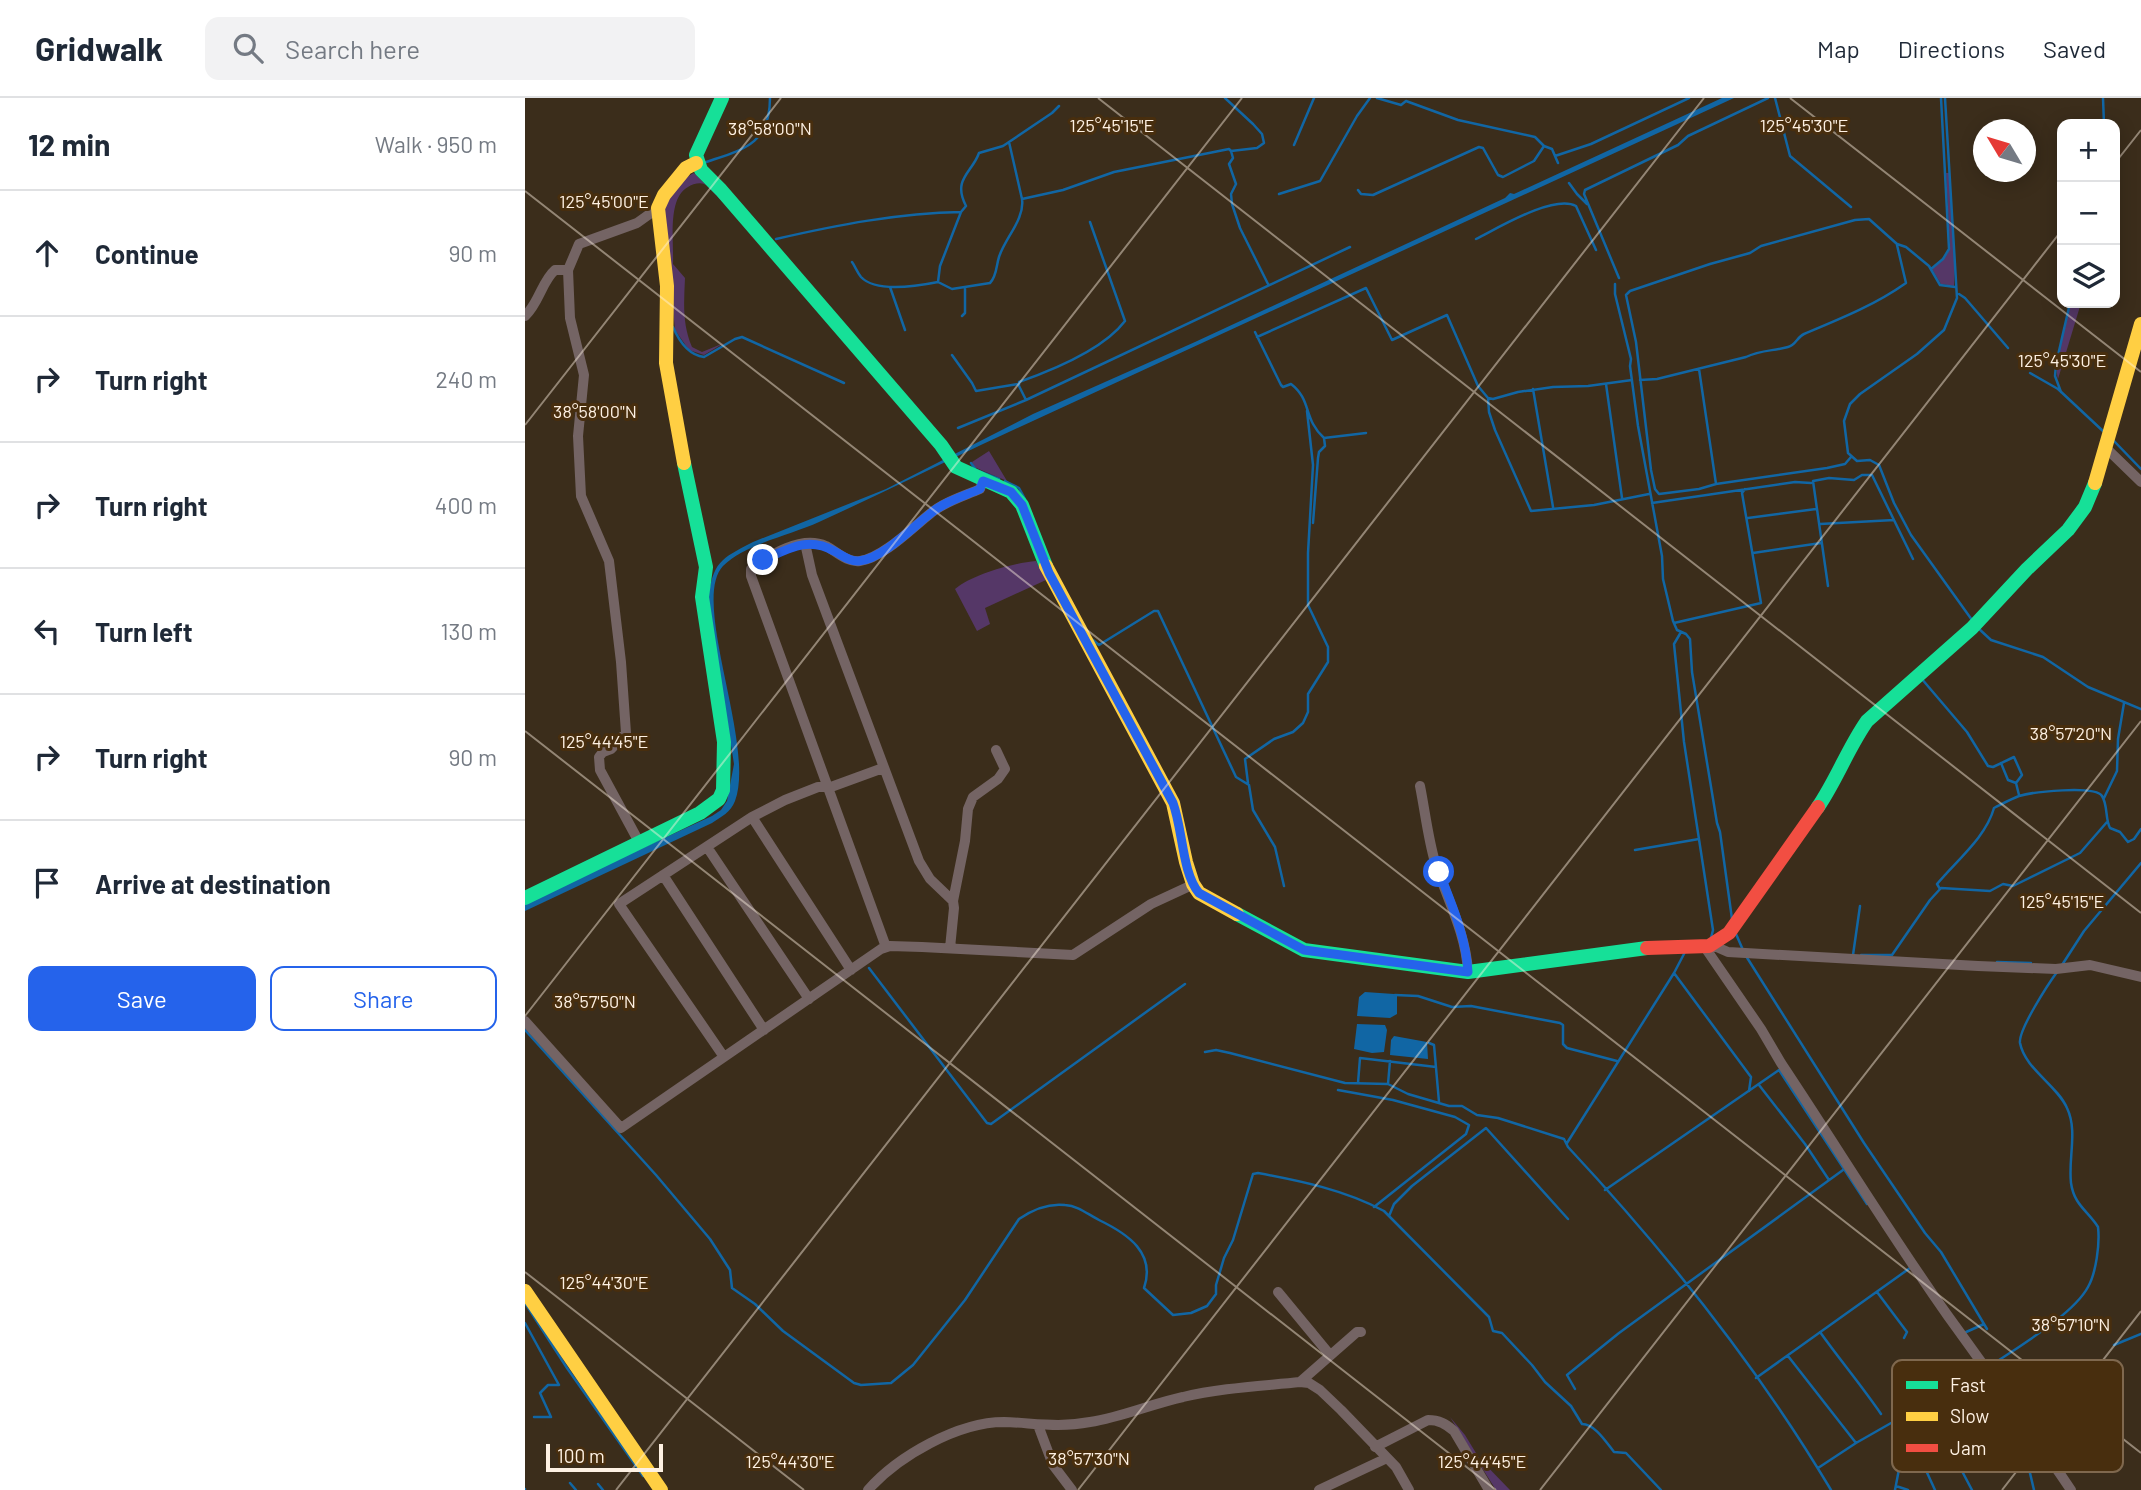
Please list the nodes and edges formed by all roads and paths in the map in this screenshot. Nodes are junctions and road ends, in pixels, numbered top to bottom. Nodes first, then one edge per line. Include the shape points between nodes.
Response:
1 (722, 98) edge
2 (696, 163) junction
3 (659, 208) junction
4 (568, 270) junction
5 (525, 316) edge
6 (2141, 324) edge
7 (2106, 448) junction
8 (983, 481) junction
9 (2141, 482) edge
10 (805, 542) junction
11 (996, 750) dead end
12 (883, 768) junction
13 (826, 786) junction
14 (1420, 786) dead end
15 (752, 817) junction
16 (639, 842) junction
17 (707, 847) junction
18 (663, 875) junction
19 (1192, 885) junction
20 (525, 898) edge
21 (953, 901) junction
22 (1708, 945) junction
23 (886, 947) junction
24 (950, 948) junction
25 (851, 970) junction
26 (1468, 972) junction
27 (2141, 977) edge
28 (809, 999) junction
29 (525, 1021) edge
30 (764, 1030) junction
31 (724, 1058) junction
32 (525, 1291) edge
33 (1278, 1292) dead end
34 (1361, 1332) dead end
35 (1330, 1355) junction
36 (1980, 1360) edge
37 (1300, 1382) junction
38 (1038, 1425) junction
39 (1375, 1447) junction
40 (1387, 1458) junction
41 (2058, 1472) edge
42 (661, 1490) edge
43 (869, 1490) edge
44 (1072, 1490) edge
45 (1319, 1490) edge
46 (1409, 1490) edge
47 (1489, 1490) edge
48 (2071, 1490) edge

1 - 2 street via 700,142
2 - 3 street via 686,167
2 - 8 street via 956,467
3 - 4 street via 637,223 579,244
3 - 16 street via 667,286 666,363 706,567 702,597 725,768 723,790 712,806
4 - 5 street via 549,275
4 - 16 street via 570,318 584,375 578,436 581,496 609,561 625,706 626,733 599,757 600,770
6 - 7 street
7 - 9 street
7 - 22 street via 2090,497 2076,521 1972,628 1867,721 1840,773 1795,841 1729,933
8 - 10 street via 980,489 933,511 880,552 860,561
8 - 19 street via 1011,492 1022,505 1049,573 1173,803
10 - 12 street via 812,575
10 - 13 street via 763,560 751,569 751,576
11 - 21 street via 1005,769 973,797 968,809
12 - 13 street
12 - 21 street via 919,862
13 - 15 street
13 - 23 street
14 - 26 street via 1434,857 1456,914
15 - 17 street
15 - 25 street
16 - 20 street
17 - 18 street
17 - 28 street
18 - 30 street
18 - 31 street via 619,904
19 - 24 street via 1151,904 1073,956
19 - 26 street via 1304,950
21 - 24 street
22 - 26 street via 1620,950
22 - 27 street via 1728,951 1937,964 2056,969 2090,965
22 - 36 street via 1781,1063
23 - 24 street
23 - 25 street
25 - 28 street
28 - 30 street
29 - 31 street via 621,1128
30 - 31 street
32 - 42 street
33 - 35 street
34 - 35 street
35 - 37 street
37 - 38 street via 1183,1396 1085,1423
37 - 39 street via 1320,1390
38 - 43 street via 1005,1422 958,1432 899,1461
38 - 44 street via 1053,1465
39 - 40 street
39 - 47 street via 1436,1420 1454,1431
40 - 45 street
40 - 46 street
41 - 48 street

